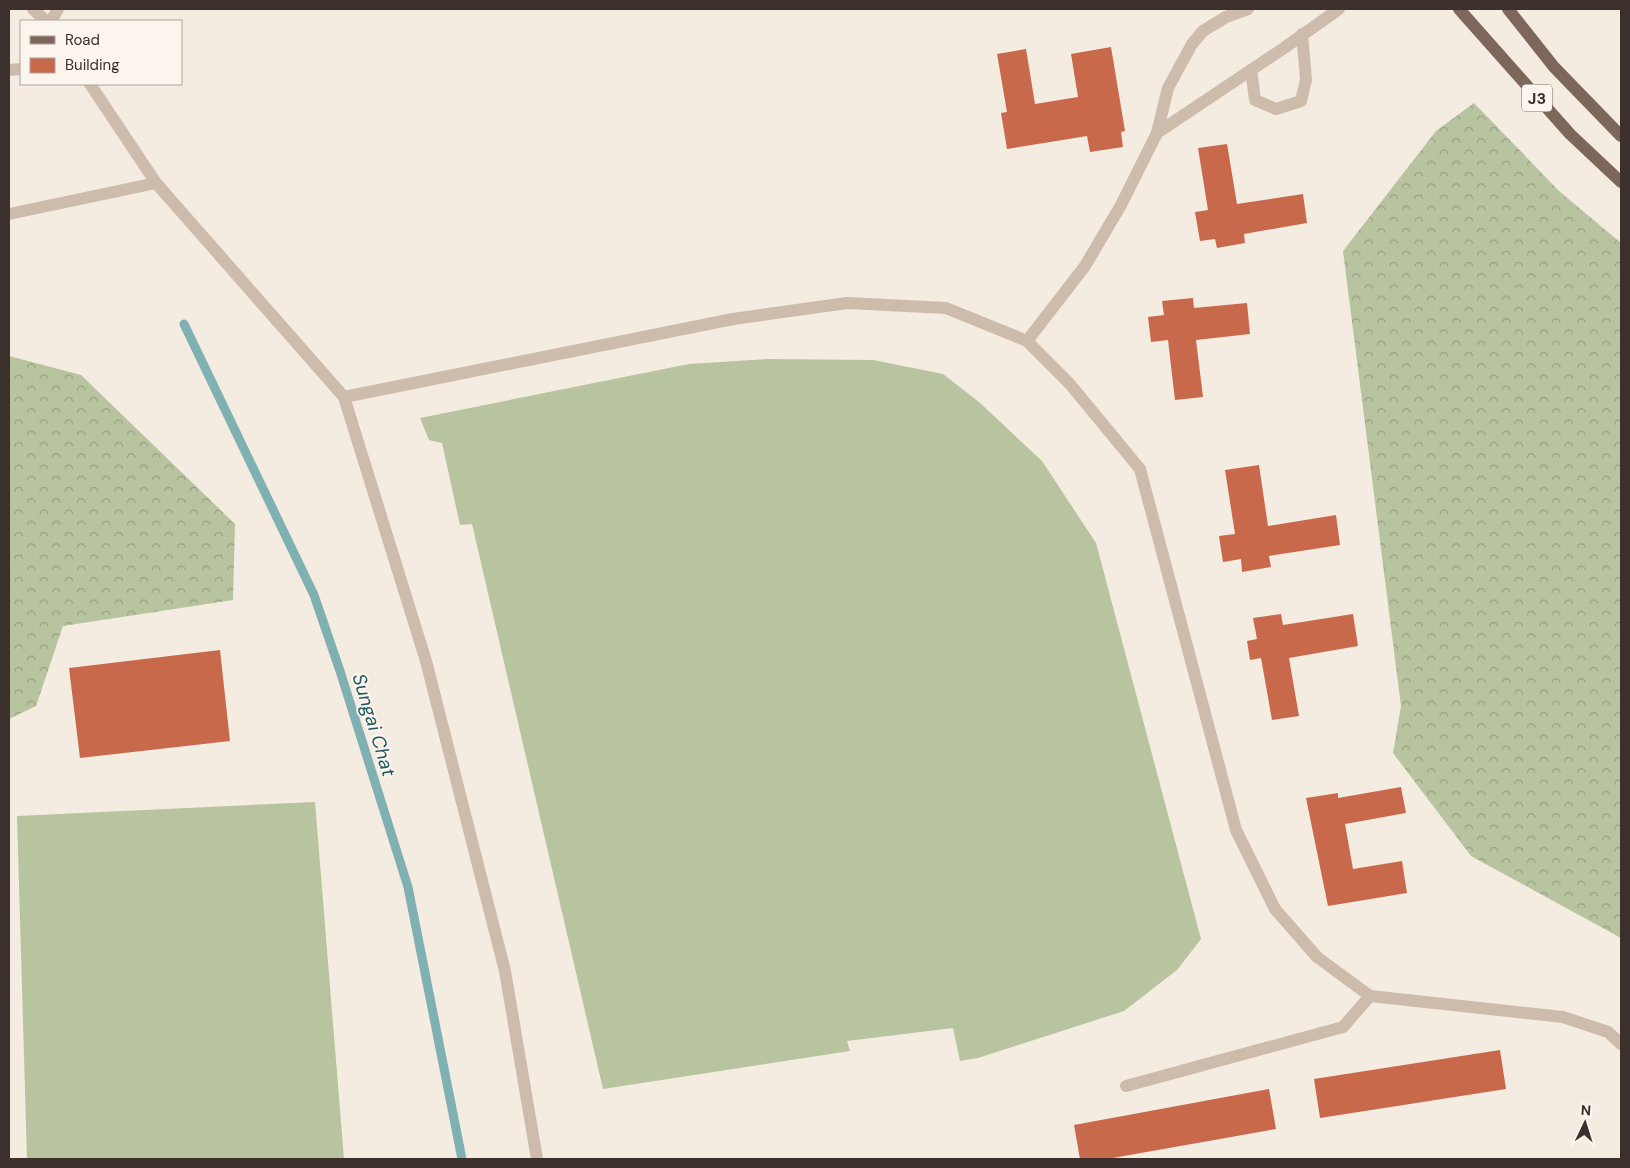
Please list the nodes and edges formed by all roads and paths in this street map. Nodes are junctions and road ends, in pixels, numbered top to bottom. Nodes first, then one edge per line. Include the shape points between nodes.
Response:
1 (33, 9) edge
2 (58, 9) edge
3 (1248, 9) edge
4 (1339, 9) edge
5 (1459, 9) edge
6 (1508, 9) edge
7 (45, 20) edge
8 (51, 20) edge
9 (1302, 34) junction
10 (1252, 70) junction
11 (91, 85) edge
12 (1157, 133) junction
13 (1621, 136) edge
14 (1621, 182) edge
15 (156, 183) junction
16 (9, 214) edge
17 (1027, 341) junction
18 (344, 397) junction
19 (1370, 996) junction
20 (1621, 1044) edge
21 (1126, 1086) dead end
22 (537, 1159) edge

1 - 7 street
2 - 8 street
3 - 12 street via 1203,31 1192,44 1168,88
4 - 9 street
5 - 14 main road, J3 via 1570,134
6 - 13 main road, J3 via 1554,67
9 - 10 street
9 - 10 street via 1306,80 1301,101 1276,109 1255,100
10 - 12 street
11 - 15 street
12 - 17 street via 1121,205 1085,266
15 - 16 street
15 - 18 street
17 - 18 street via 946,308 847,303 733,319
17 - 19 street via 1069,383 1140,470 1236,830 1275,909 1317,957
18 - 22 street via 426,661 506,971
19 - 20 street via 1563,1018 1608,1032
19 - 21 street via 1343,1027

